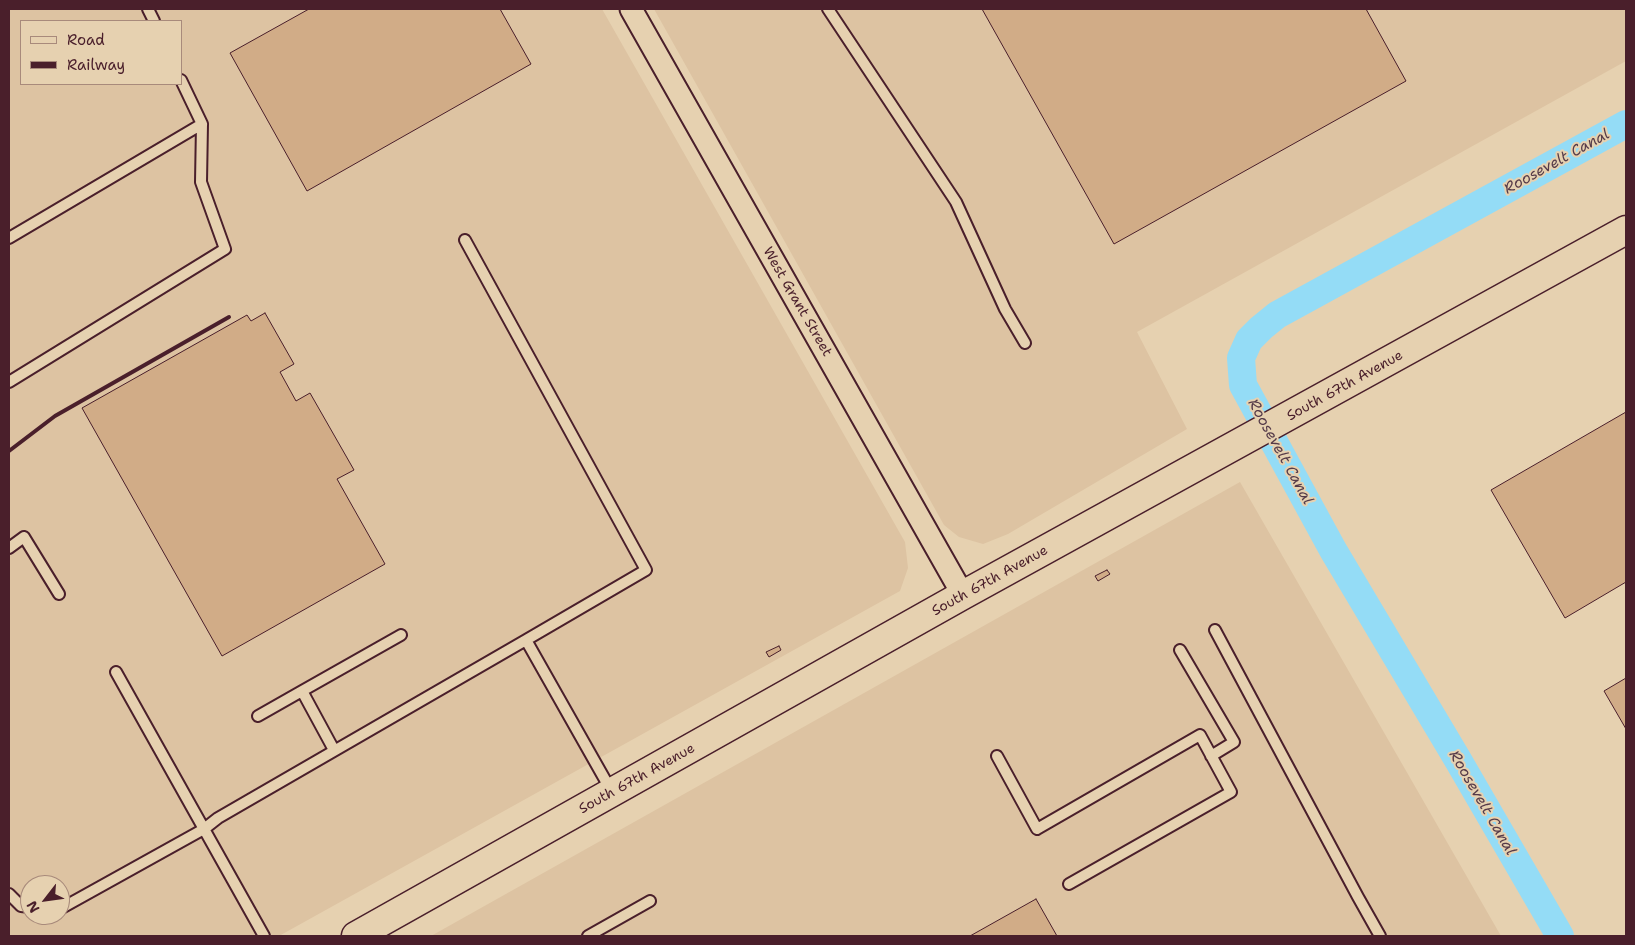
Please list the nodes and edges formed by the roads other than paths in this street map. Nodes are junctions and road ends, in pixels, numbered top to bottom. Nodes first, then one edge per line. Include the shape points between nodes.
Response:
1 (631, 9) edge
2 (828, 9) edge
3 (182, 82) edge
4 (202, 124) junction
5 (1626, 230) edge
6 (9, 238) edge
7 (466, 240) dead end
8 (1025, 343) dead end
9 (9, 382) edge
10 (9, 548) edge
11 (59, 594) dead end
12 (963, 595) junction
13 (1215, 630) dead end
14 (401, 636) dead end
15 (526, 640) junction
16 (1180, 650) dead end
17 (116, 672) dead end
18 (302, 691) junction
19 (258, 716) dead end
20 (334, 750) junction
21 (997, 756) dead end
22 (1211, 756) junction
23 (612, 793) junction
24 (204, 829) junction
25 (1069, 884) dead end
26 (9, 894) edge
27 (650, 900) dead end
28 (70, 904) edge
29 (20, 905) edge
30 (264, 936) edge
31 (356, 936) edge
32 (588, 936) edge
33 (1380, 936) edge

1 - 12 street, West Grant Street
2 - 8 lane via 956,202 1005,310
3 - 4 lane
4 - 6 lane
4 - 9 lane via 201,182 225,249
5 - 12 main road, South 67th Avenue
7 - 15 lane via 646,570
10 - 11 lane via 24,536
12 - 23 main road, South 67th Avenue
13 - 33 lane
14 - 18 lane
15 - 20 lane
15 - 23 lane
16 - 22 lane via 1234,742
17 - 24 lane
18 - 19 lane
18 - 20 lane
20 - 24 lane
21 - 22 lane via 1037,829 1200,735
22 - 25 lane via 1231,792
23 - 31 main road, South 67th Avenue
24 - 28 lane
24 - 30 lane
26 - 29 lane
27 - 32 lane

